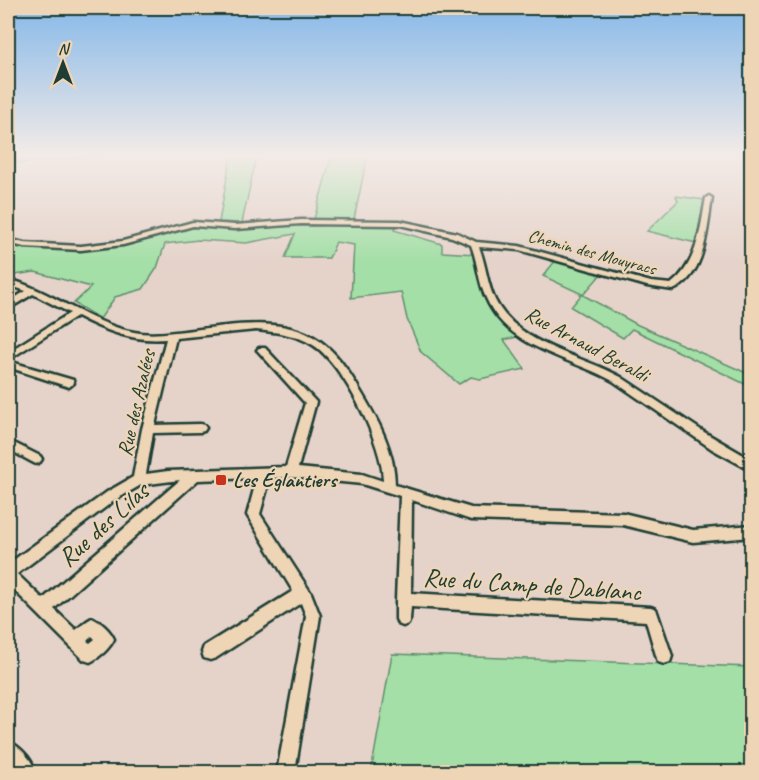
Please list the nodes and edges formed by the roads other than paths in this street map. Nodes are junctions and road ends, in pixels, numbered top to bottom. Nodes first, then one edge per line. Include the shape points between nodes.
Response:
1 (709, 198) dead end
2 (8, 241) edge
3 (474, 244) junction
4 (8, 282) edge
5 (32, 291) junction
6 (8, 306) edge
7 (76, 313) junction
8 (172, 335) junction
9 (262, 350) dead end
10 (8, 356) edge
11 (8, 364) edge
12 (69, 383) dead end
13 (200, 428) dead end
14 (148, 429) junction
15 (8, 444) edge
16 (36, 459) dead end
17 (752, 466) edge
18 (265, 472) junction
19 (291, 472) junction
20 (195, 475) junction
21 (139, 480) junction
22 (389, 486) junction
23 (406, 492) junction
24 (751, 533) edge
25 (8, 574) edge
26 (303, 593) junction
27 (404, 600) junction
28 (43, 609) junction
29 (403, 619) dead end
30 (76, 640) dead end
31 (210, 652) dead end
32 (664, 656) dead end
33 (8, 750) edge
34 (285, 771) edge
35 (21, 772) edge

1 - 3 street, Chemin des Mouyracs via 692,270 674,287 519,248
2 - 3 street via 81,248 123,243 194,224 235,227 359,221 416,225
3 - 17 street, Rue Arnaud Beraldi via 488,297 523,337 615,377 712,446
4 - 5 street
5 - 6 street
5 - 7 street
7 - 8 street via 132,335
7 - 10 street
8 - 14 street, Rue des Azalées
8 - 22 street via 261,328 318,344 367,412 391,471
9 - 19 street via 311,402
11 - 12 street
13 - 14 street
14 - 21 street, Rue des Azalées
15 - 16 street
18 - 19 street
18 - 20 street
18 - 26 street via 253,515
19 - 22 street via 362,479
20 - 21 street
20 - 28 street, Rue des Lilas
21 - 25 street via 111,496
22 - 23 street
23 - 24 street via 471,514 623,519 693,536
23 - 27 street, Rue du Camp de Dablanc
25 - 28 street
26 - 31 street
26 - 34 street via 313,616
27 - 29 street, Rue du Camp de Dablanc
27 - 32 street, Rue du Camp de Dablanc via 651,614
28 - 30 street
33 - 35 street via 25,768

